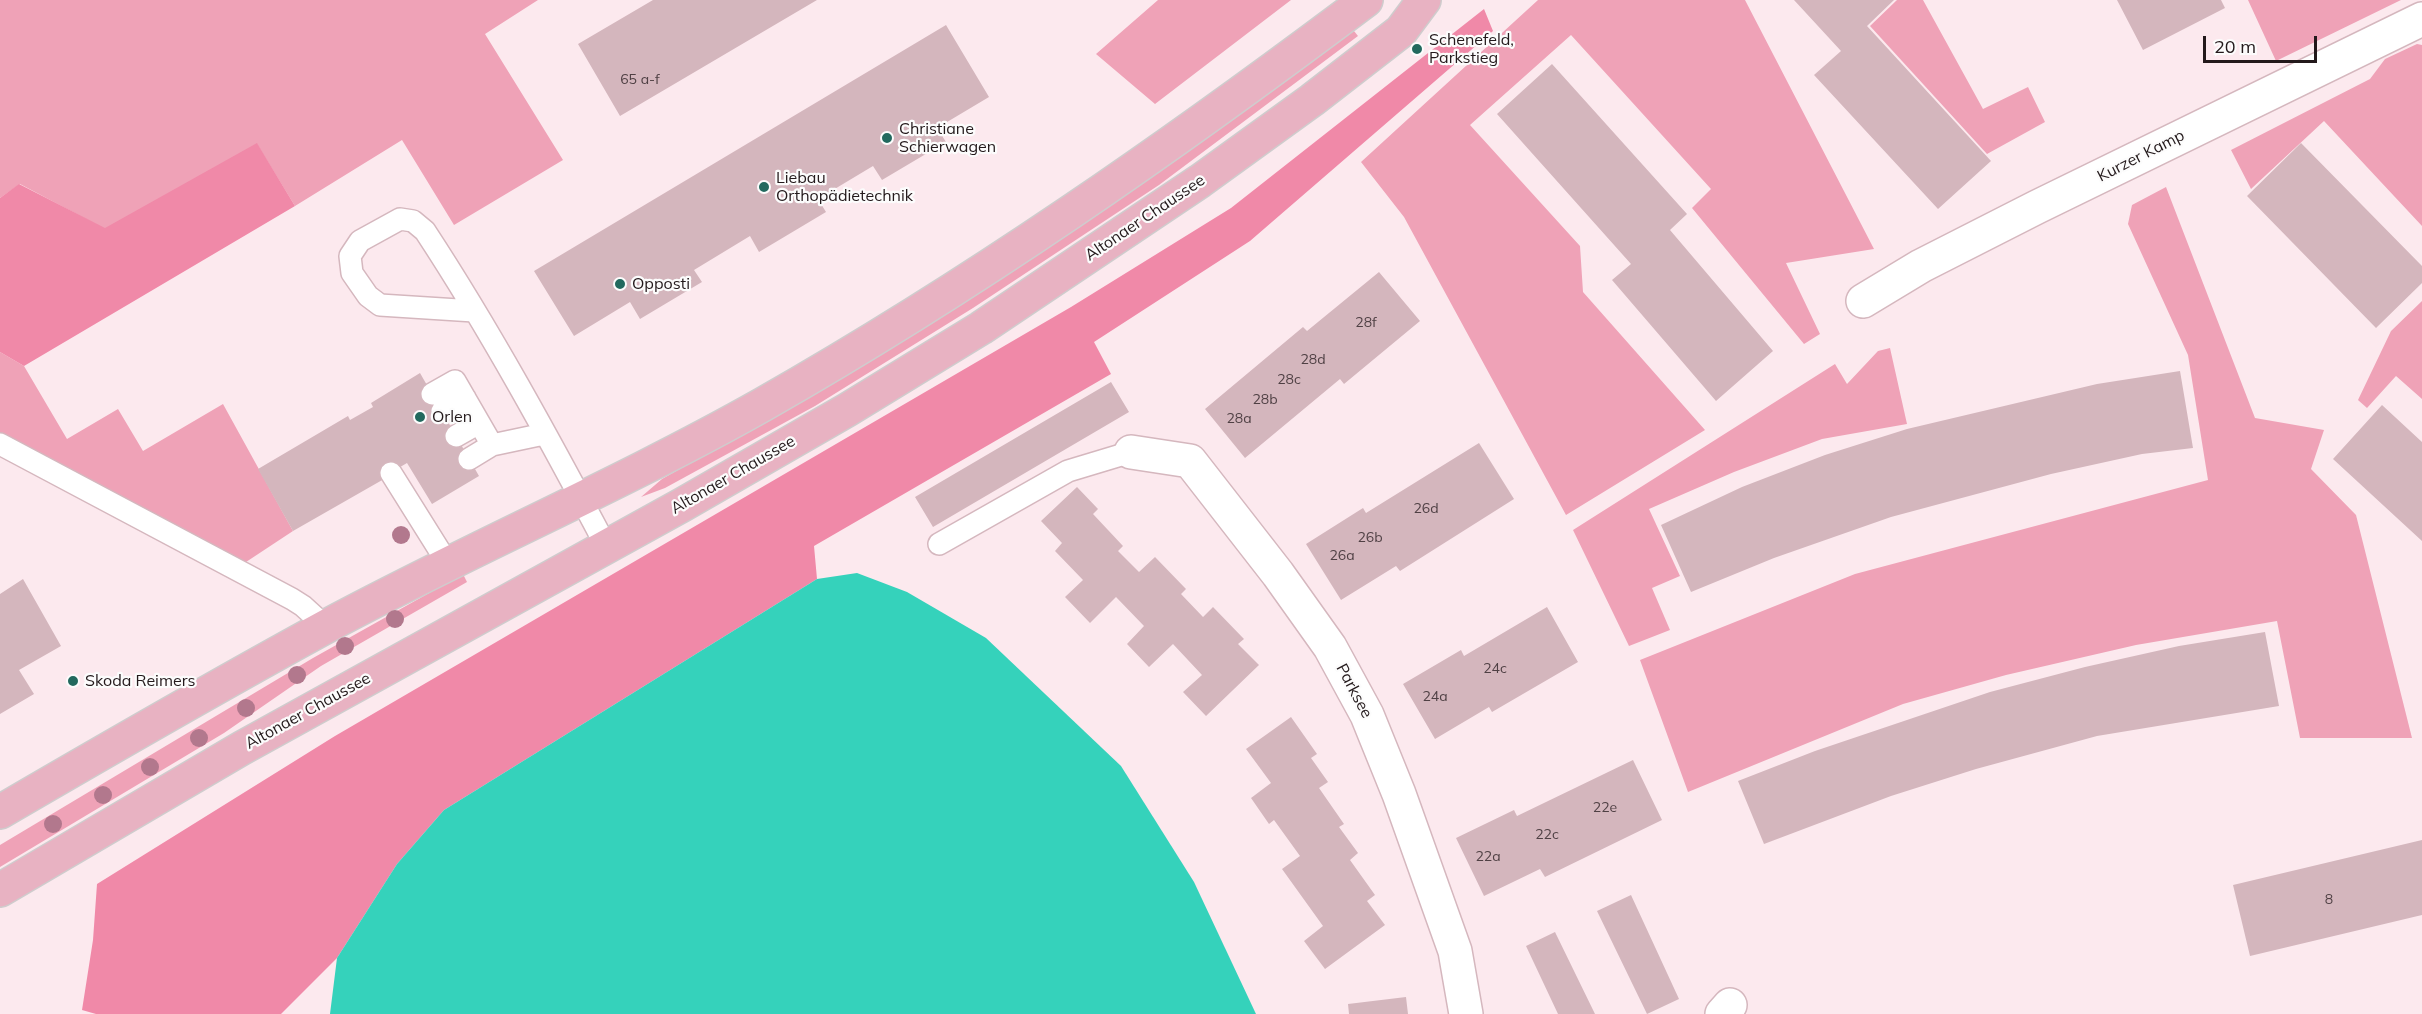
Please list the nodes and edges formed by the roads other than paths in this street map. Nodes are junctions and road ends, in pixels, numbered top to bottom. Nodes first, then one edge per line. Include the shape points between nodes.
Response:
1 (1366, 0) edge
2 (1424, 0) edge
3 (2422, 19) edge
4 (1863, 301) dead end
5 (474, 311) junction
6 (437, 403) dead end
7 (479, 423) junction
8 (544, 434) junction
9 (456, 436) dead end
10 (0, 444) edge
11 (492, 445) junction
12 (1131, 452) joint
13 (469, 459) dead end
14 (397, 471) dead end
15 (582, 500) junction
16 (939, 544) dead end
17 (606, 546) junction
18 (448, 564) junction
19 (326, 627) junction
20 (0, 812) edge
21 (0, 891) edge
22 (1466, 1014) edge

1 - 15 main road via 1175,141 955,290 765,403
2 - 17 main road, Altonaer Chaussee via 1401,31 1312,100 1112,241 847,410
3 - 4 street, Kurzer Kamp via 2037,207 1921,266
5 - 5 lane via 425,231 413,221 400,219 360,241 350,256 352,273 368,296 380,305
5 - 8 lane
6 - 7 lane via 455,381
7 - 9 lane
7 - 11 lane
8 - 11 lane
8 - 15 lane
10 - 19 lane via 292,599
11 - 13 lane
12 - 16 lane via 1068,471
12 - 22 street, Parksee via 1190,461 1330,647 1368,716 1399,794 1455,951
14 - 18 lane via 413,492
15 - 17 lane
15 - 18 main road
17 - 21 main road, Altonaer Chaussee via 242,748
18 - 19 main road
19 - 20 main road

